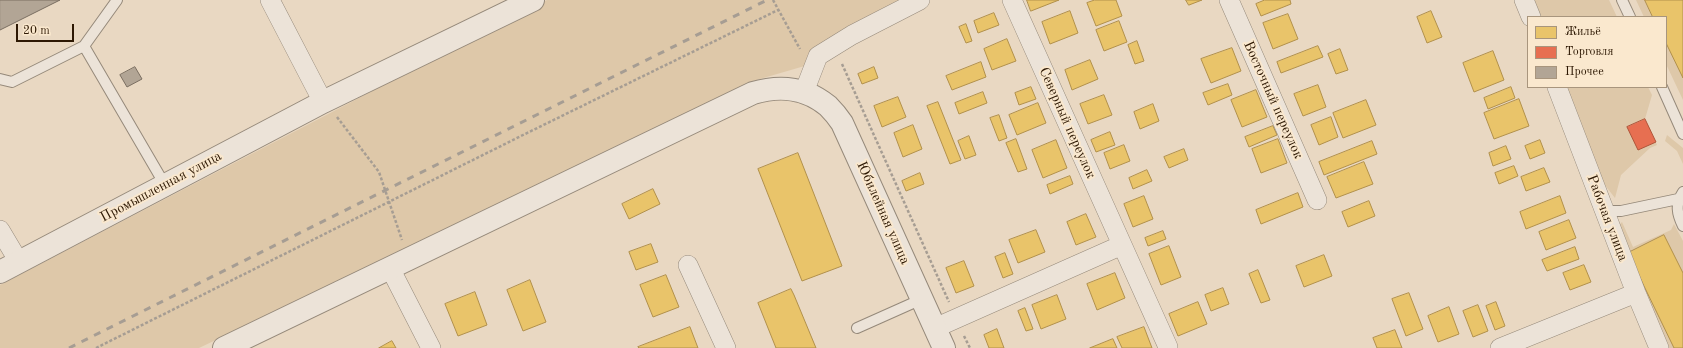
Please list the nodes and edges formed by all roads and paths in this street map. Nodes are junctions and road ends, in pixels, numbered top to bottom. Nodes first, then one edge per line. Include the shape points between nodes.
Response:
1 (117, 0) edge
2 (270, 0) edge
3 (533, 0) edge
4 (773, 0) edge
5 (920, 0) edge
6 (1012, 0) edge
7 (1229, 0) edge
8 (1524, 0) edge
9 (1622, 0) edge
10 (778, 10) junction
11 (1531, 16) edge
12 (1630, 16) edge
13 (84, 46) junction
14 (834, 46) junction
15 (804, 55) dead end
16 (0, 79) edge
17 (1557, 88) edge
18 (1662, 88) edge
19 (804, 92) junction
20 (324, 102) junction
21 (1683, 134) edge
22 (165, 185) junction
23 (1681, 196) edge
24 (1317, 200) dead end
25 (389, 201) junction
26 (1604, 211) junction
27 (1683, 226) edge
28 (0, 230) edge
29 (1122, 246) junction
30 (409, 259) junction
31 (19, 262) junction
32 (688, 265) dead end
33 (390, 268) junction
34 (0, 272) edge
35 (1636, 293) junction
36 (922, 299) junction
37 (957, 318) junction
38 (857, 328) dead end
39 (935, 328) junction
40 (1168, 347) edge
41 (96, 348) edge
42 (224, 348) edge
43 (431, 348) edge
44 (726, 348) edge
45 (944, 348) edge
46 (970, 348) edge
47 (1500, 348) edge
48 (1658, 348) edge

1 - 13 lane
2 - 20 street
3 - 20 street, Промышленная улица
4 - 10 path
5 - 14 street
6 - 29 street, Северный переулок
7 - 24 street, Восточный переулок
8 - 11 street
9 - 12 lane
10 - 15 path
10 - 25 path
13 - 16 lane via 12,82
13 - 22 lane
14 - 19 street via 818,56
14 - 37 path
17 - 26 street, Рабочая улица
18 - 21 lane
19 - 30 street, Юбилейная улица via 770,88 753,93
19 - 36 street, Юбилейная улица via 828,106 842,123
20 - 22 street, Промышленная улица
20 - 25 path via 379,172
22 - 31 street, Промышленная улица
23 - 26 lane via 1621,211
23 - 27 lane via 1677,209
25 - 30 path
25 - 41 path
26 - 35 street, Рабочая улица
28 - 31 street
29 - 37 street
29 - 40 street, Северный переулок
30 - 33 street, Юбилейная улица
31 - 34 street, Промышленная улица
32 - 44 street
33 - 42 street, Юбилейная улица
33 - 43 street
35 - 47 street
35 - 48 street, Рабочая улица
36 - 38 lane
36 - 39 street, Юбилейная улица
37 - 39 street
37 - 46 path
39 - 45 street, Юбилейная улица

